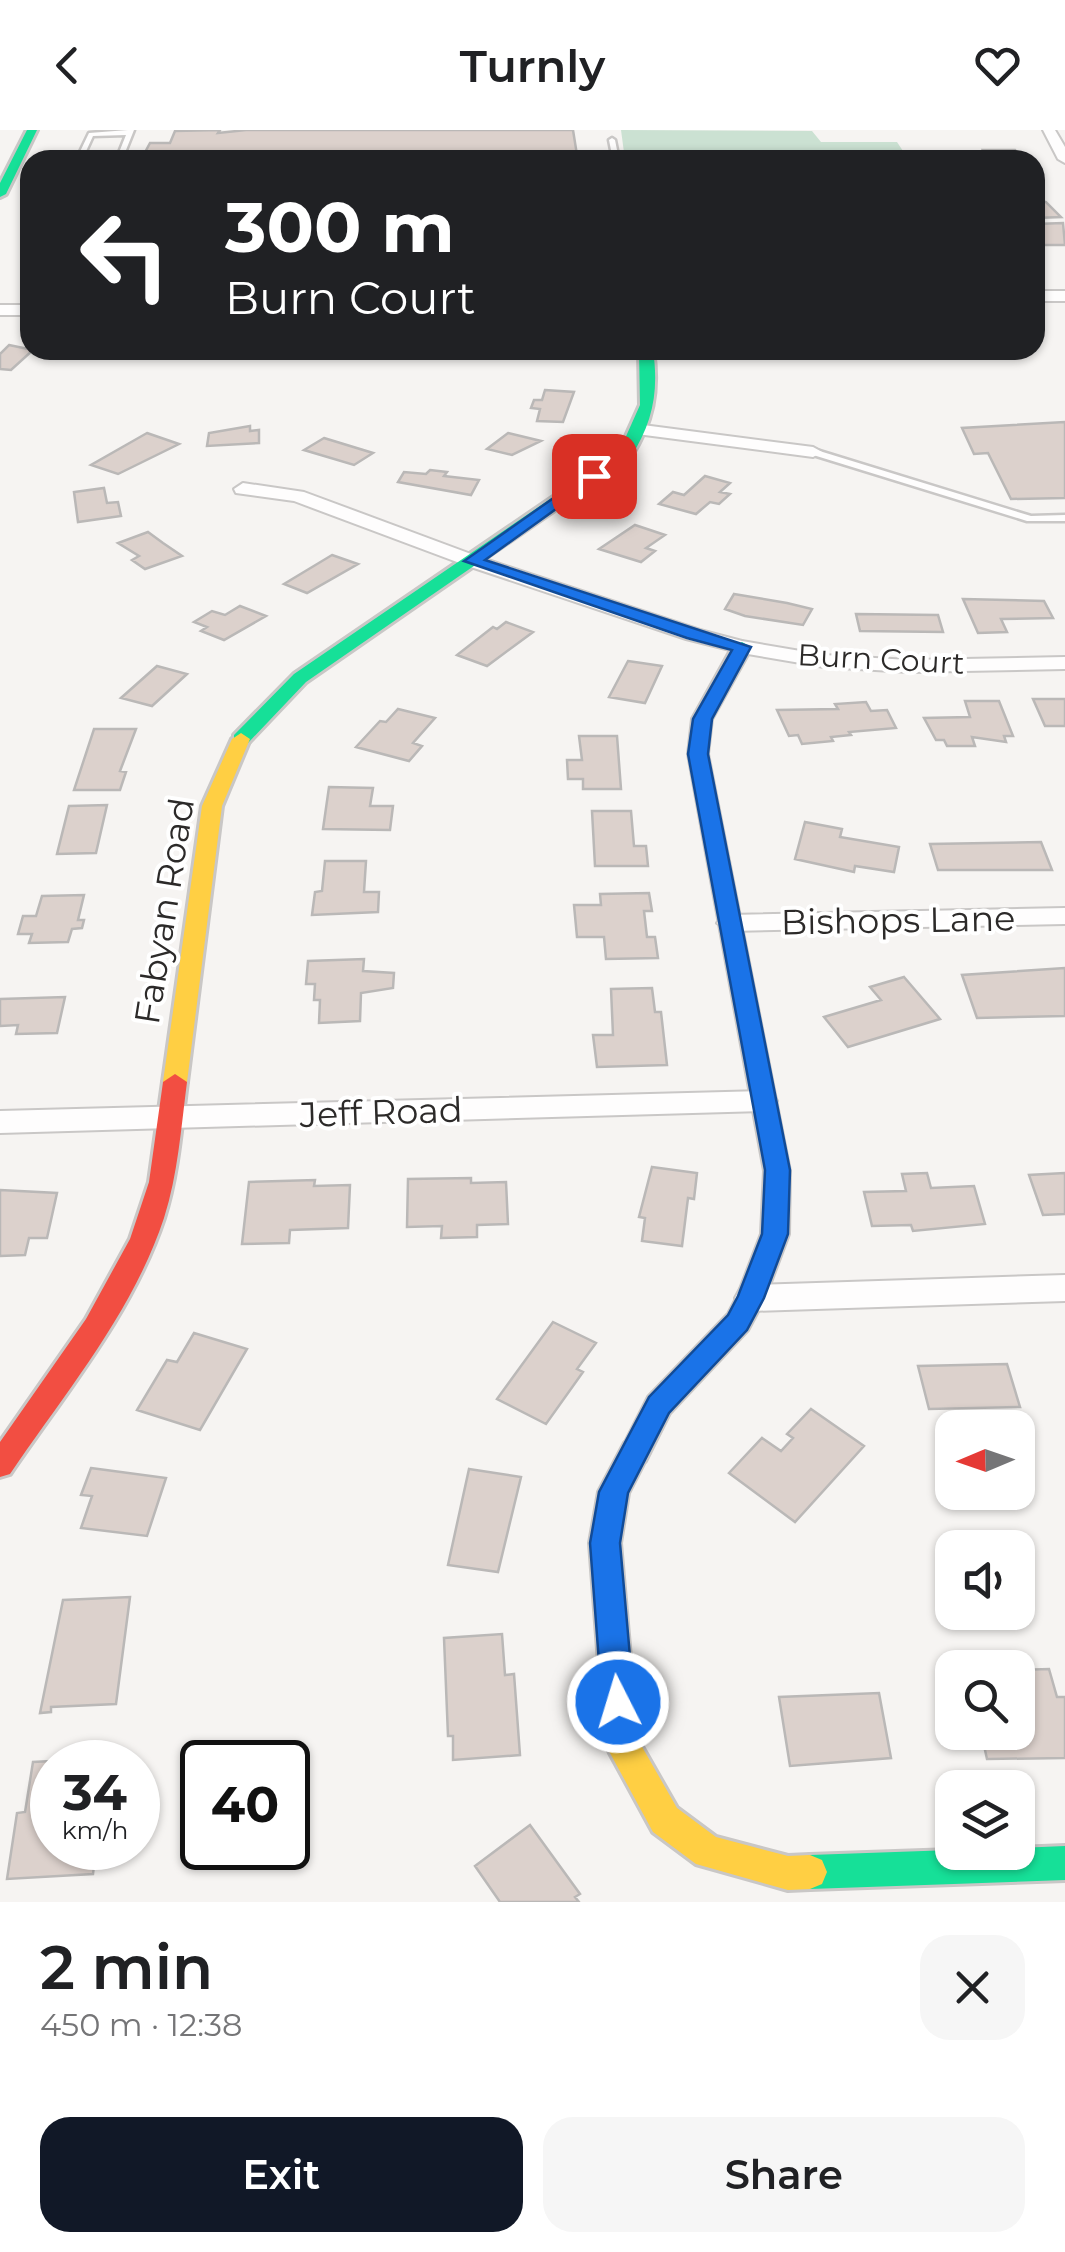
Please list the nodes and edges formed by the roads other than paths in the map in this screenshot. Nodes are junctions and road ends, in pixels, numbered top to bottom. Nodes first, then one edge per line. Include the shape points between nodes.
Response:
1 (130, 132) edge
2 (1055, 135) edge
3 (612, 140) dead end
4 (84, 150) edge
5 (614, 150) edge
6 (20, 154) edge
7 (1065, 158) edge
8 (0, 194) edge
9 (648, 360) edge
10 (643, 430) junction
11 (814, 452) joint
12 (242, 489) dead end
13 (1065, 518) edge
14 (472, 561) junction
15 (742, 647) junction
16 (1065, 662) edge
17 (1065, 916) edge
18 (730, 923) junction
19 (763, 1101) junction
20 (168, 1118) junction
21 (0, 1122) edge
22 (1065, 1288) edge
23 (751, 1298) junction
24 (0, 1465) edge
25 (1065, 1862) edge

1 - 4 lane via 91,134
2 - 7 street
3 - 5 lane
6 - 8 street
9 - 10 street via 651,413
10 - 11 street
10 - 14 street, Fabyan Road via 625,454
11 - 13 lane via 1030,519
12 - 14 street, Burn Court via 297,496
14 - 15 street, Burn Court
14 - 20 street, Fabyan Road via 300,678 241,740 212,806
15 - 16 street, Burn Court via 910,666
15 - 18 street via 702,719 698,754
17 - 18 street, Bishops Lane
18 - 19 street
19 - 20 street, Jeff Road
19 - 23 street via 777,1170 775,1234
20 - 21 street, Jeff Road
20 - 24 street, Fabyan Road via 162,1175 144,1238 101,1318
22 - 23 street
23 - 25 street via 738,1322 659,1405 614,1492 605,1543 621,1742 665,1820 708,1852 788,1874

